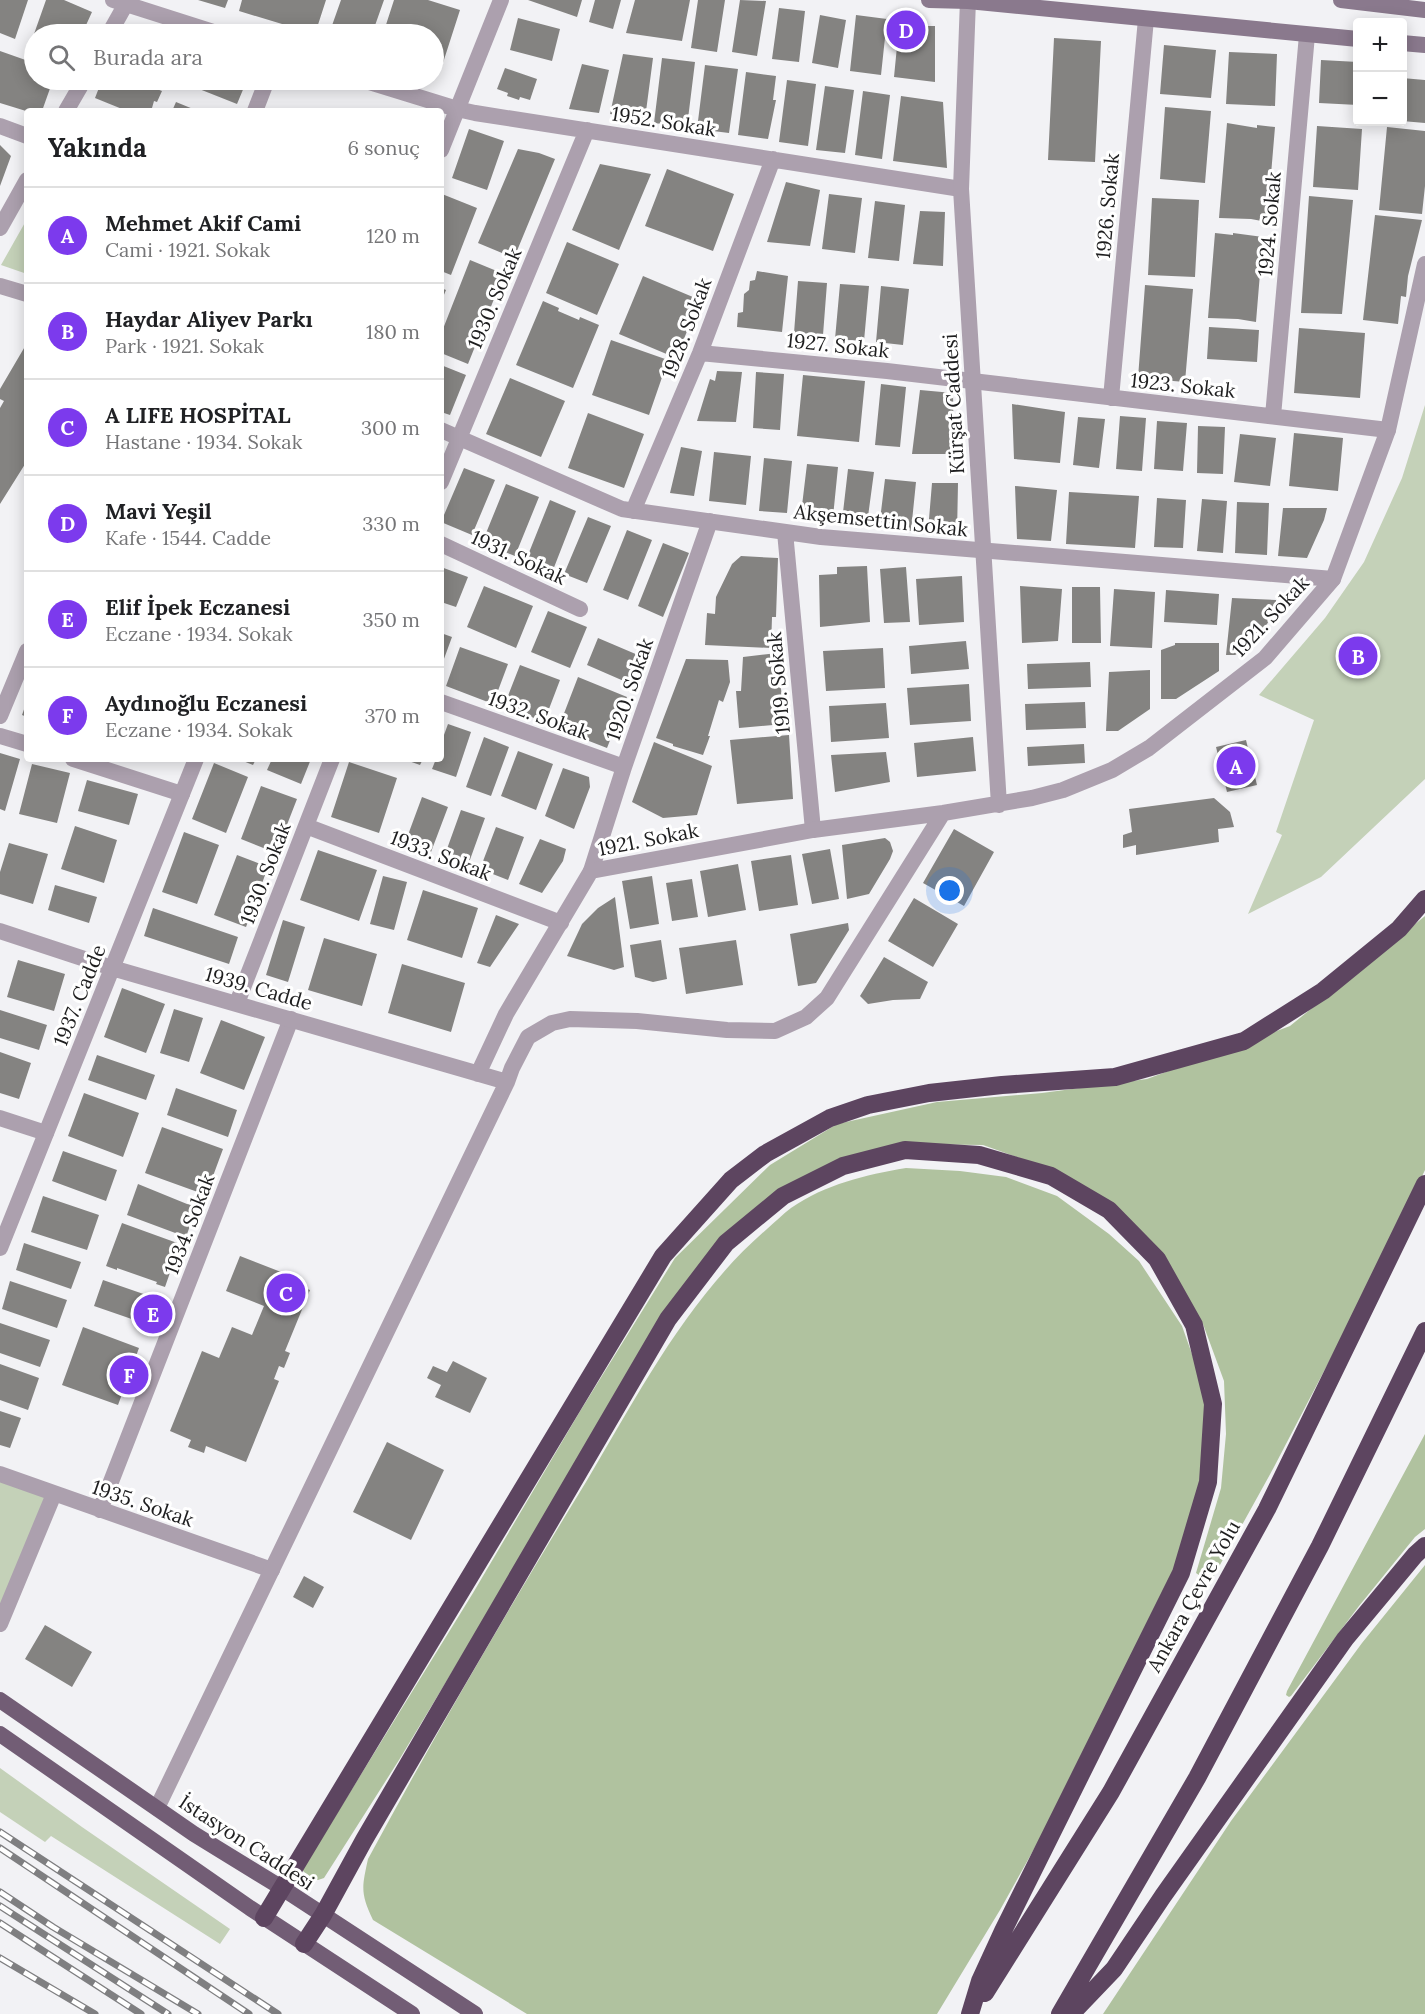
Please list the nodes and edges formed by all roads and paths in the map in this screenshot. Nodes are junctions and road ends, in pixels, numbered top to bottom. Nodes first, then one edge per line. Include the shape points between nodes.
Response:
1 (501, 0) edge
2 (929, 0) edge
3 (968, 0) edge
4 (1341, 0) edge
5 (122, 2) edge
6 (1425, 10) edge
7 (1146, 19) junction
8 (114, 24) edge
9 (189, 24) edge
10 (1307, 35) junction
11 (1353, 39) edge
12 (1407, 43) edge
13 (1425, 45) edge
14 (78, 90) edge
15 (263, 90) edge
16 (395, 90) edge
17 (68, 108) edge
18 (256, 108) edge
19 (457, 109) junction
20 (0, 126) edge
21 (587, 130) junction
22 (24, 135) edge
23 (444, 142) edge
24 (773, 159) junction
25 (24, 185) edge
26 (961, 189) junction
27 (0, 228) edge
28 (1425, 264) edge
29 (0, 286) edge
30 (24, 293) edge
31 (700, 353) junction
32 (972, 382) junction
33 (1111, 398) junction
34 (1273, 416) junction
35 (1388, 429) junction
36 (444, 431) edge
37 (459, 438) junction
38 (444, 475) edge
39 (633, 511) junction
40 (710, 521) junction
41 (785, 532) junction
42 (444, 545) edge
43 (982, 552) junction
44 (1334, 579) junction
45 (580, 609) dead end
46 (24, 658) edge
47 (444, 703) edge
48 (0, 716) edge
49 (0, 735) edge
50 (24, 743) edge
51 (82, 762) edge
52 (195, 762) edge
53 (331, 762) edge
54 (624, 767) junction
55 (182, 794) junction
56 (999, 805) junction
57 (944, 813) junction
58 (306, 826) junction
59 (813, 830) junction
60 (591, 871) junction
61 (1425, 899) edge
62 (561, 923) junction
63 (0, 931) edge
64 (112, 968) junction
65 (237, 1003) junction
66 (291, 1019) junction
67 (478, 1074) junction
68 (507, 1082) junction
69 (0, 1118) edge
70 (46, 1133) junction
71 (1425, 1184) edge
72 (0, 1248) edge
73 (1425, 1331) edge
74 (0, 1474) edge
75 (54, 1494) junction
76 (100, 1510) junction
77 (1425, 1546) edge
78 (272, 1570) junction
79 (0, 1624) edge
80 (0, 1700) edge
81 (0, 1734) edge
82 (157, 1808) junction
83 (282, 1888) junction
84 (323, 1915) junction
85 (264, 1918) junction
86 (304, 1944) junction
87 (412, 2014) edge
88 (475, 2014) edge
89 (971, 2014) edge
90 (1060, 2014) edge
91 (1071, 2014) edge

1 - 19 street
2 - 3 main road
3 - 7 main road
3 - 26 street, Kürşat Caddesi
4 - 6 main road
5 - 8 street
5 - 9 street
7 - 10 main road
7 - 33 street, 1926. Sokak
10 - 11 main road
10 - 34 street, 1924. Sokak
12 - 13 main road
14 - 17 street
15 - 18 street
16 - 19 street, 1952. Sokak
19 - 21 street, 1952. Sokak
19 - 23 street
20 - 22 street
21 - 24 street, 1952. Sokak
21 - 37 street, 1930. Sokak
24 - 26 street, 1952. Sokak
24 - 31 street, 1928. Sokak
25 - 27 street
26 - 32 street, Kürşat Caddesi
28 - 35 street, 1921. Sokak
29 - 30 street
31 - 32 street, 1927. Sokak
31 - 39 street, 1928. Sokak
32 - 33 street, 1923. Sokak
32 - 43 street, Kürşat Caddesi
33 - 34 street, 1923. Sokak
34 - 35 street, 1923. Sokak
35 - 44 street, 1921. Sokak
36 - 37 street, Akşemsettin Sokak
37 - 38 street, 1930. Sokak
37 - 39 street, Akşemsettin Sokak
39 - 40 street, Akşemsettin Sokak
40 - 41 street, Akşemsettin Sokak
40 - 54 street, 1920. Sokak
41 - 43 street, Akşemsettin Sokak
41 - 59 street, 1919. Sokak
42 - 45 street, 1931. Sokak
43 - 44 street, Akşemsettin Sokak
43 - 56 street, Kürşat Caddesi
44 - 56 street, 1921. Sokak via 1265,658 1149,748 1112,770 1063,790
46 - 48 street
47 - 54 street, 1932. Sokak
49 - 50 street
51 - 55 street
52 - 55 street, 1937. Cadde
53 - 58 street, 1930. Sokak
54 - 60 street, 1920. Sokak
55 - 64 street, 1937. Cadde
56 - 57 street, 1921. Sokak
57 - 59 street, 1921. Sokak
57 - 68 street via 827,999 806,1017 775,1031 570,1019 552,1023 528,1037
58 - 62 street, 1933. Sokak
58 - 65 street, 1930. Sokak
59 - 60 street, 1921. Sokak
60 - 62 street, 1921. Sokak
61 - 83 highway via 1399,929 1323,991 1244,1041 1115,1077 929,1093 868,1105 830,1118 765,1154 731,1179 663,1256
62 - 67 street, 1921. Sokak via 506,1014
63 - 64 street, 1939. Cadde
64 - 65 street, 1939. Cadde
64 - 70 street, 1937. Cadde
65 - 66 street, 1939. Cadde
66 - 67 street, 1939. Cadde
66 - 76 street, 1934. Sokak
67 - 68 street, 1939. Cadde
68 - 78 street
69 - 70 street
70 - 72 street, 1937. Cadde
71 - 89 highway, Ankara Çevre Yolu via 1261,1520 1111,1792
73 - 90 highway via 1320,1546 1197,1778
74 - 75 street, 1935. Sokak
75 - 76 street, 1935. Sokak
75 - 79 street
76 - 78 street, 1935. Sokak
77 - 91 highway via 1345,1639 1114,1969
78 - 82 street
80 - 82 main road, İstasyon Caddesi
81 - 85 main road
82 - 83 main road, İstasyon Caddesi
83 - 84 main road, İstasyon Caddesi
83 - 85 highway
84 - 86 highway
84 - 88 main road, İstasyon Caddesi
84 - 89 highway via 668,1319 726,1243 783,1196 843,1167 905,1150 980,1155 1051,1176 1109,1210 1157,1259 1194,1325 1213,1404 1208,1482 1181,1573 1003,1931 980,1981
85 - 86 main road
86 - 87 main road

